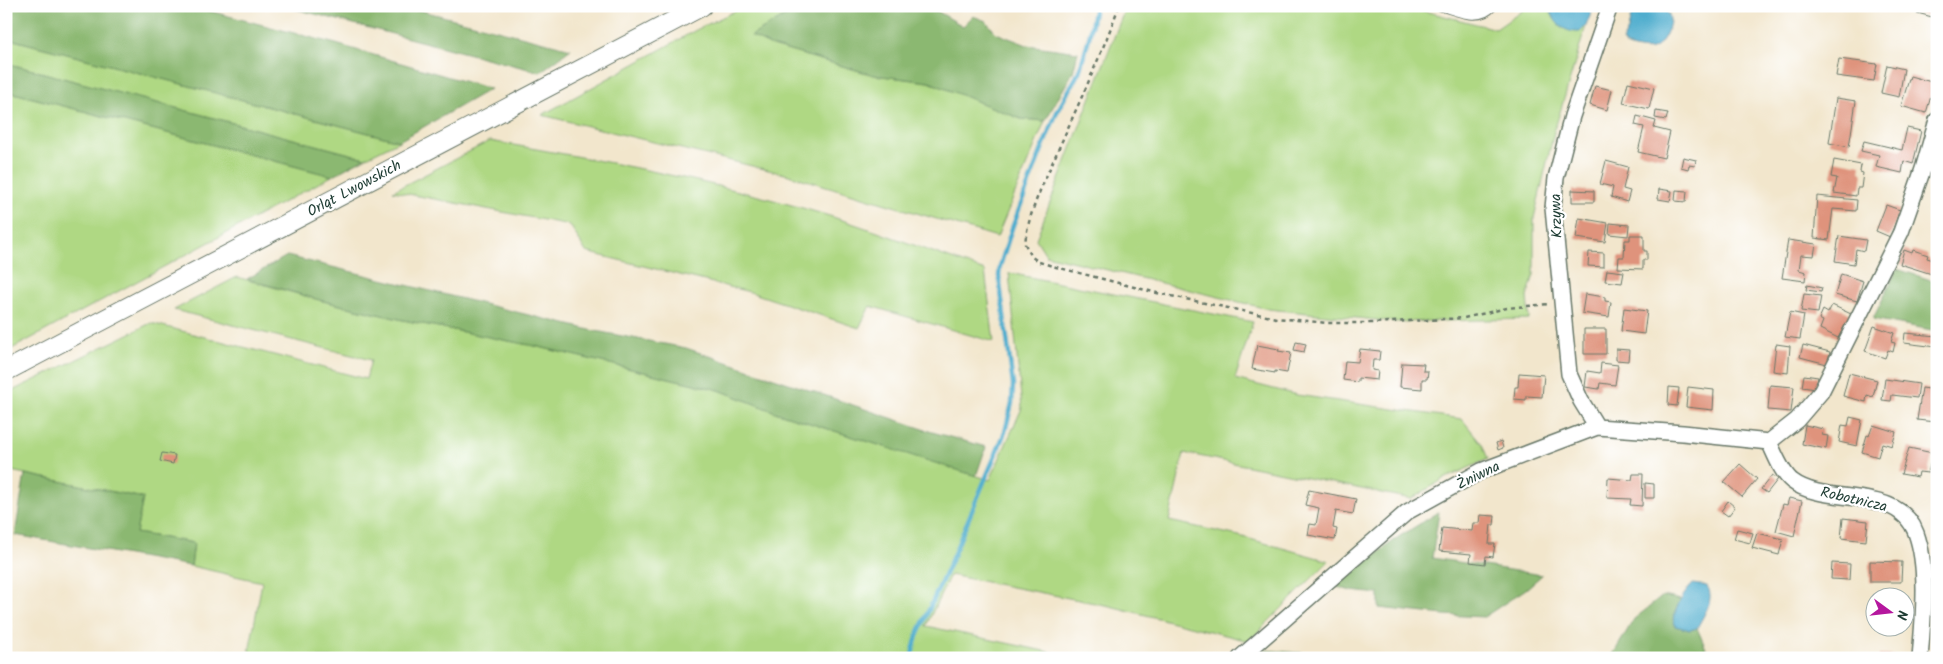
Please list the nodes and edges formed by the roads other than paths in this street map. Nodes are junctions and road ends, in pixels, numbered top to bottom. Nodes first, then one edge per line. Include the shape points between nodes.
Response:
1 (702, 6) edge
2 (1439, 6) edge
3 (1493, 6) edge
4 (1610, 6) edge
5 (1937, 120) edge
6 (6, 371) edge
7 (1597, 427) junction
8 (1769, 442) junction
9 (1240, 658) edge
10 (1920, 658) edge

1 - 6 street, Orląt Lwowskich
2 - 3 lane via 1478,16 1486,14
4 - 7 street, Krzywa via 1572,116 1556,178 1553,208 1569,374
5 - 8 street via 1901,232 1821,392 1797,420
7 - 8 street, Żniwna
7 - 9 street, Żniwna via 1482,471 1407,512
8 - 10 street, Robotnicza via 1791,481 1809,490 1887,504 1906,516 1916,531 1920,548 1923,590

